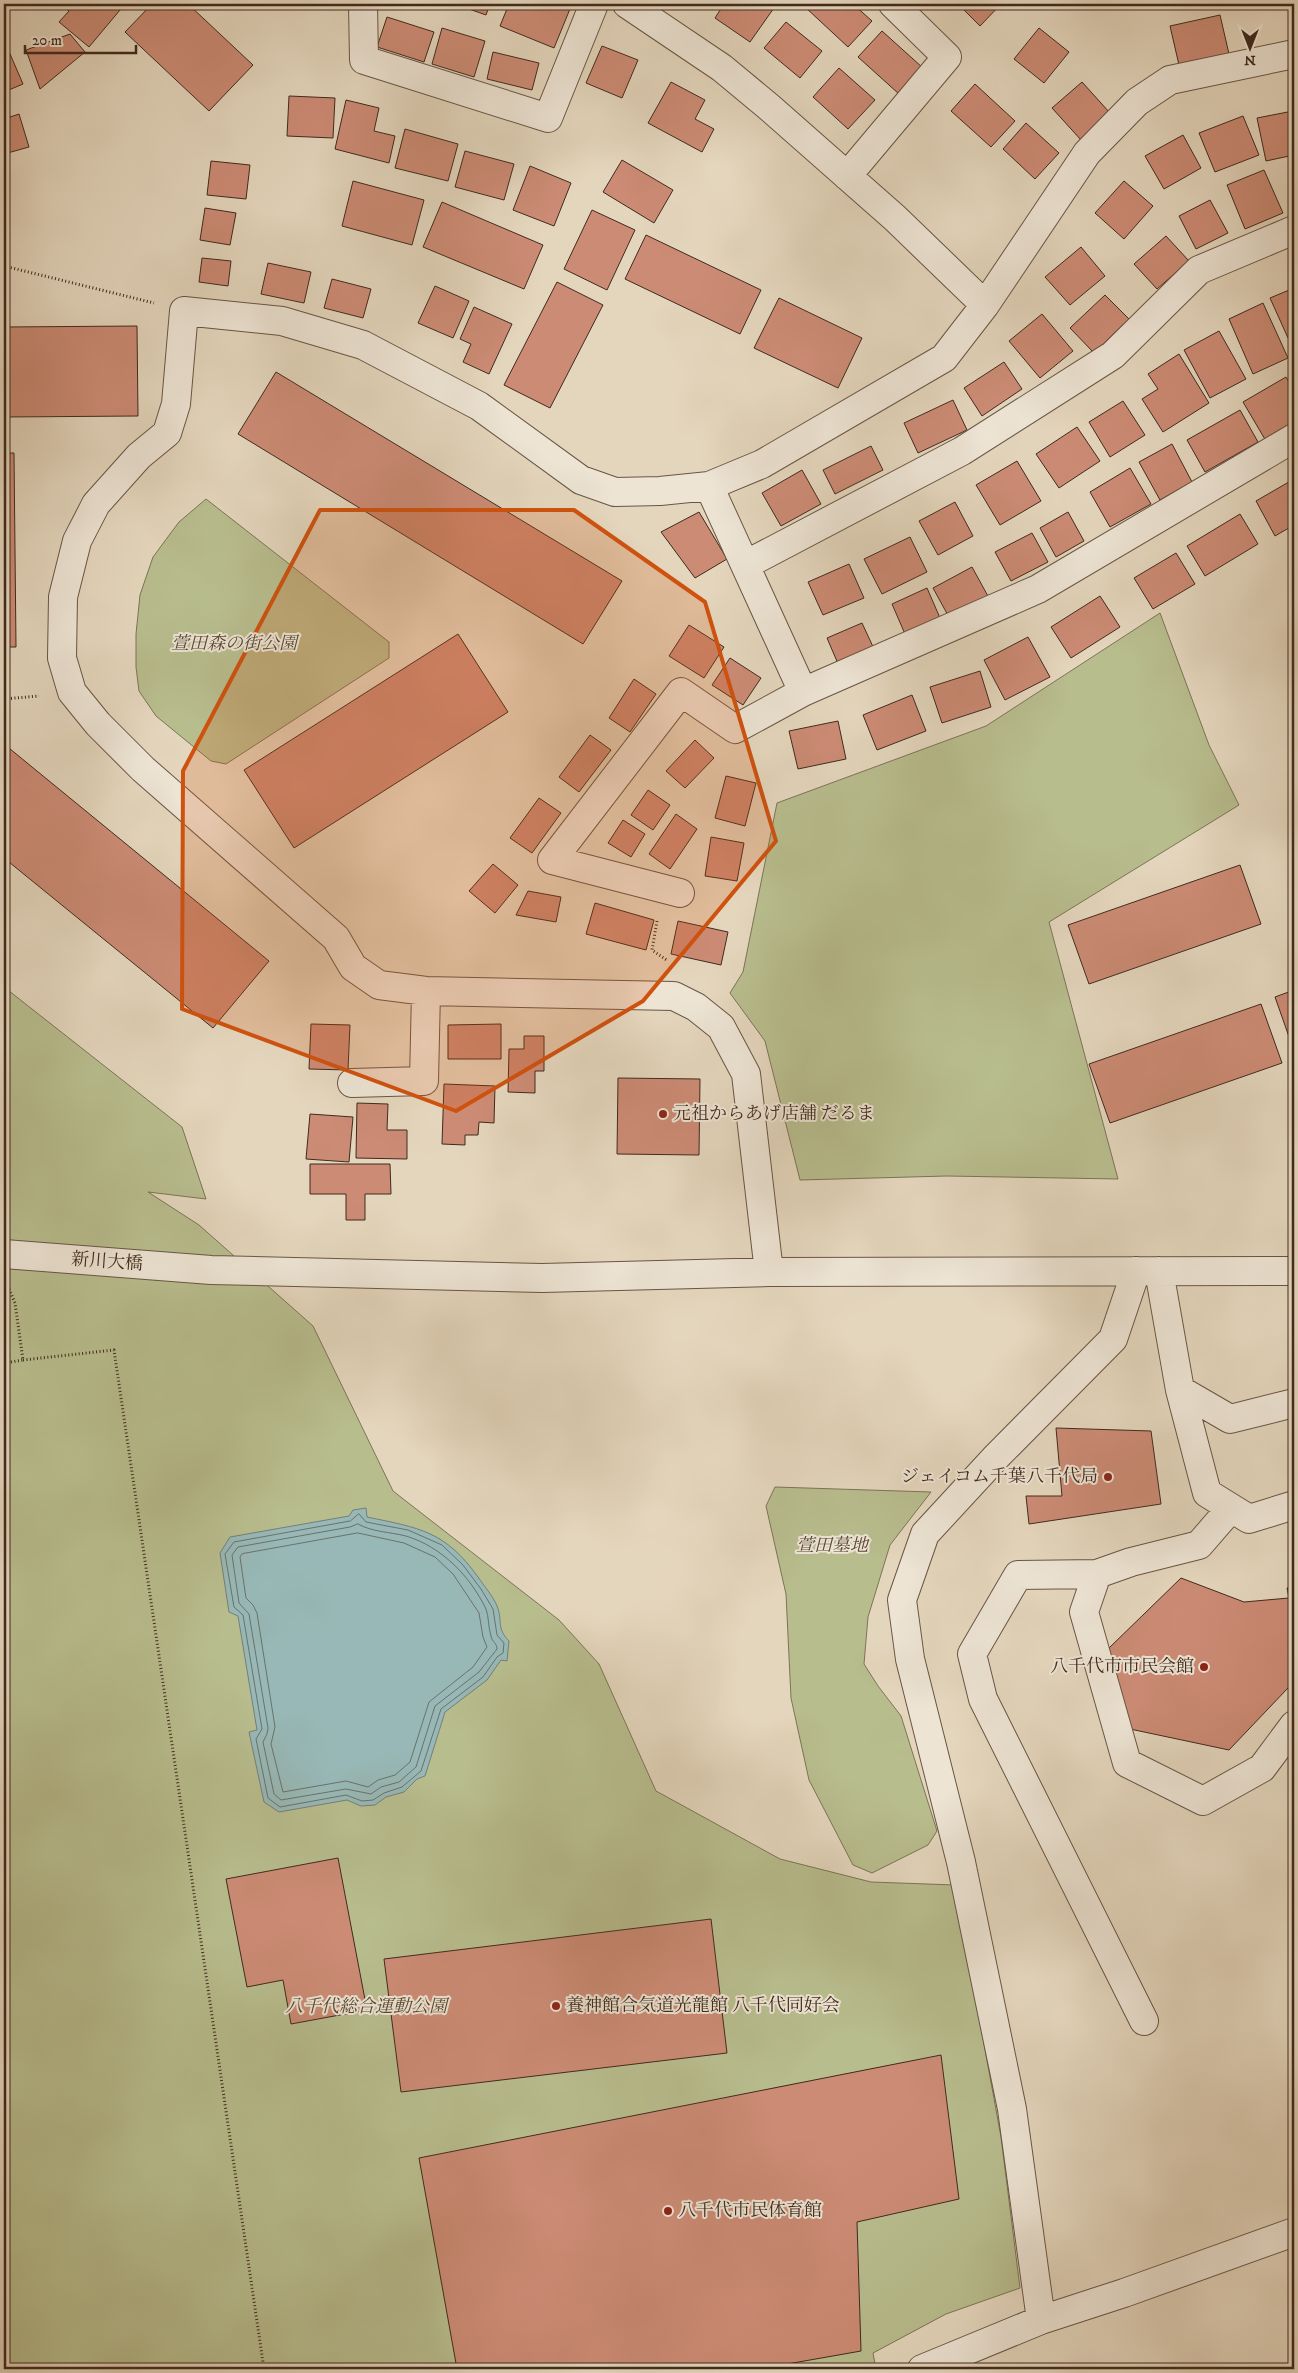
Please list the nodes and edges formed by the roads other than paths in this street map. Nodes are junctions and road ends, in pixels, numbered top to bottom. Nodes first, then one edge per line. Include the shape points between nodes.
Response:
1 (363, 4) edge
2 (594, 4) edge
3 (627, 4) edge
4 (893, 4) edge
5 (1294, 54) edge
6 (847, 176) junction
7 (1294, 230) edge
8 (985, 305) junction
9 (1294, 438) edge
10 (709, 486) junction
11 (745, 565) junction
12 (803, 692) junction
13 (672, 890) road end
14 (426, 992) junction
15 (352, 1083) dead end
16 (4, 1254) edge
17 (1148, 1271) junction
18 (1294, 1271) edge
19 (770, 1272) junction
20 (1180, 1390) junction
21 (1294, 1403) edge
22 (1294, 1505) edge
23 (1230, 1508) junction
24 (1097, 1574) junction
25 (1294, 1726) edge
26 (1144, 2021) dead end
27 (1294, 2232) edge
28 (1042, 2320) junction
29 (922, 2369) edge

1 - 2 street via 364,60 548,118
3 - 6 street via 722,68
4 - 6 street via 947,57
5 - 8 street via 1170,80 1137,102 1087,153
6 - 8 street
7 - 11 street via 1199,270 1113,355 962,451
8 - 10 street via 944,358 762,464
9 - 12 street via 1038,589
10 - 11 street
10 - 14 street via 615,492 581,480 479,406 363,345 282,321 184,311 176,404 166,433 139,456 96,504 77,541 63,598 62,658 72,692 98,724 143,769 336,938 353,967 379,985
11 - 12 street
12 - 13 street via 735,729 681,692 552,860
14 - 15 street via 424,1082
14 - 19 street via 674,996 696,1007 721,1027 746,1074
16 - 19 street, 新川大橋 via 211,1270 542,1278
17 - 18 street, 新川大橋
17 - 19 street, 新川大橋
17 - 20 street
17 - 28 street via 1113,1339 925,1534 902,1600 910,1659 961,1862 1012,2109
20 - 21 street via 1230,1419
20 - 23 street via 1207,1493
22 - 23 street via 1249,1519
23 - 24 street via 1199,1545
24 - 25 street via 1084,1612 1128,1764 1203,1801 1262,1768
24 - 26 street via 1018,1575 972,1654 983,1699
27 - 28 street
28 - 29 street

